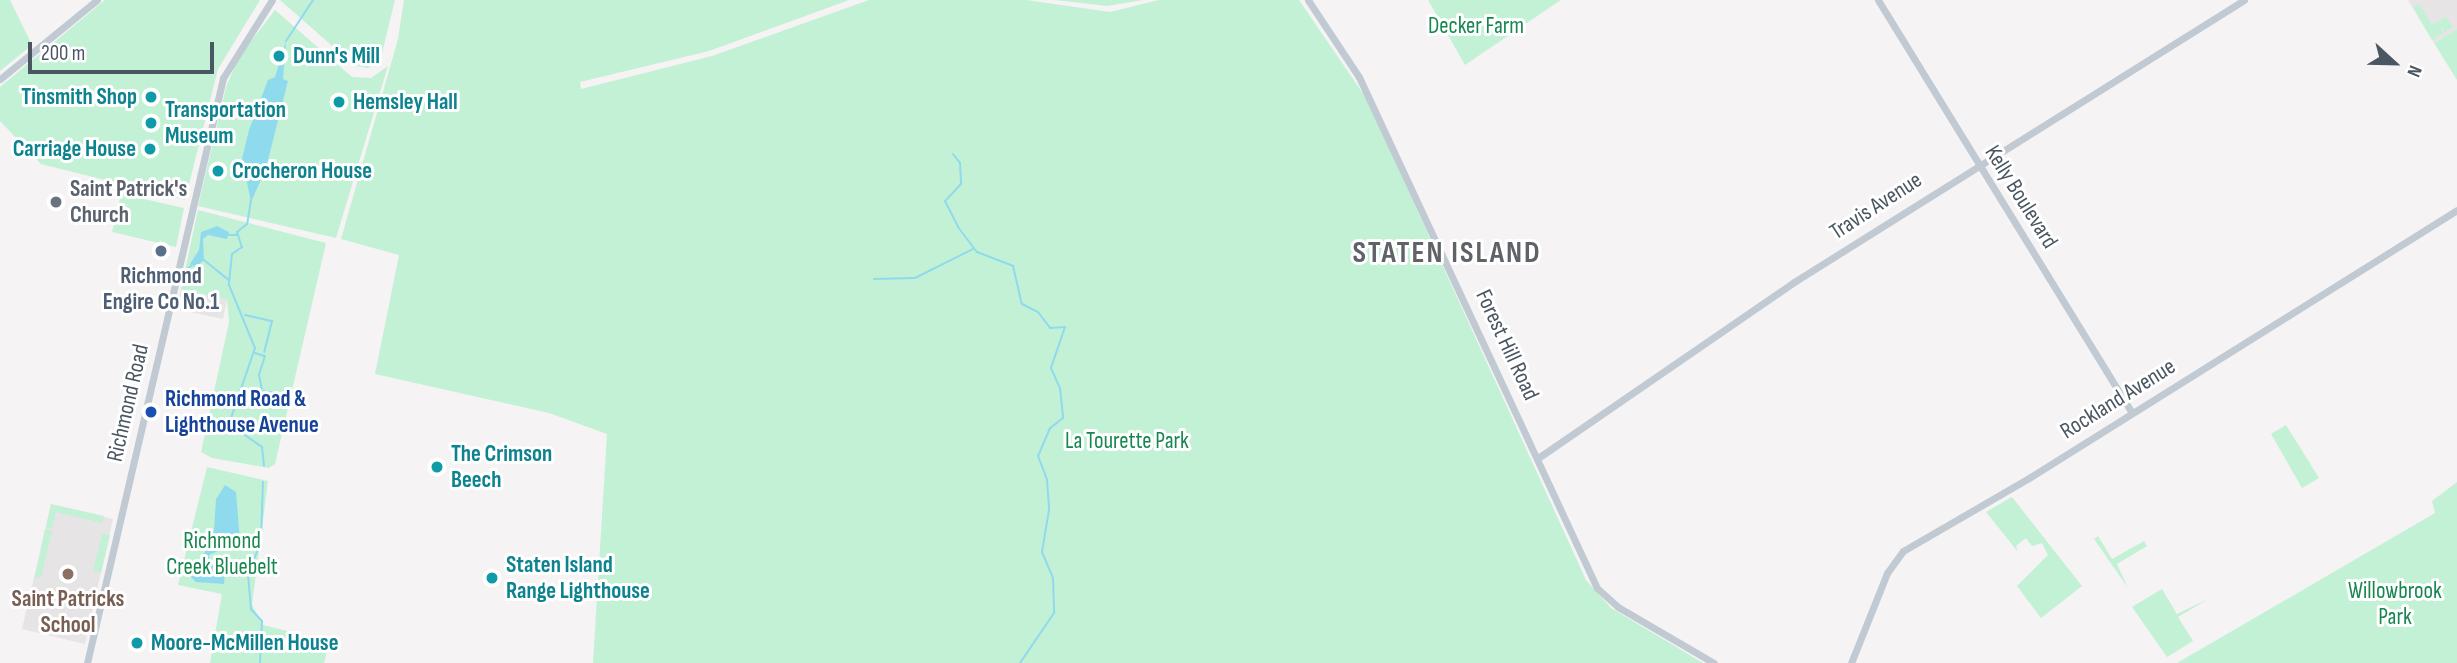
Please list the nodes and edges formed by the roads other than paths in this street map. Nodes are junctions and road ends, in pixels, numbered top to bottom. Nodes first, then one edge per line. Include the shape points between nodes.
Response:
1 (97, 0) edge
2 (272, 0) edge
3 (1308, 0) edge
4 (1878, 0) edge
5 (2244, 0) edge
6 (0, 79) edge
7 (1978, 163) junction
8 (2457, 211) edge
9 (2132, 413) junction
10 (1538, 458) junction
11 (87, 663) edge
12 (1714, 663) edge
13 (1851, 663) edge

1 - 6 street
2 - 11 street, Richmond Road via 223,78
3 - 10 street, Forest Hill Road via 1359,77
4 - 7 street, Kelly Boulevard
5 - 7 street, Travis Avenue
7 - 9 street, Kelly Boulevard
7 - 10 street, Travis Avenue via 1794,282
8 - 9 street, Rockland Avenue
9 - 13 street, Rockland Avenue via 1898,555
10 - 12 street, Forest Hill Road via 1600,592

